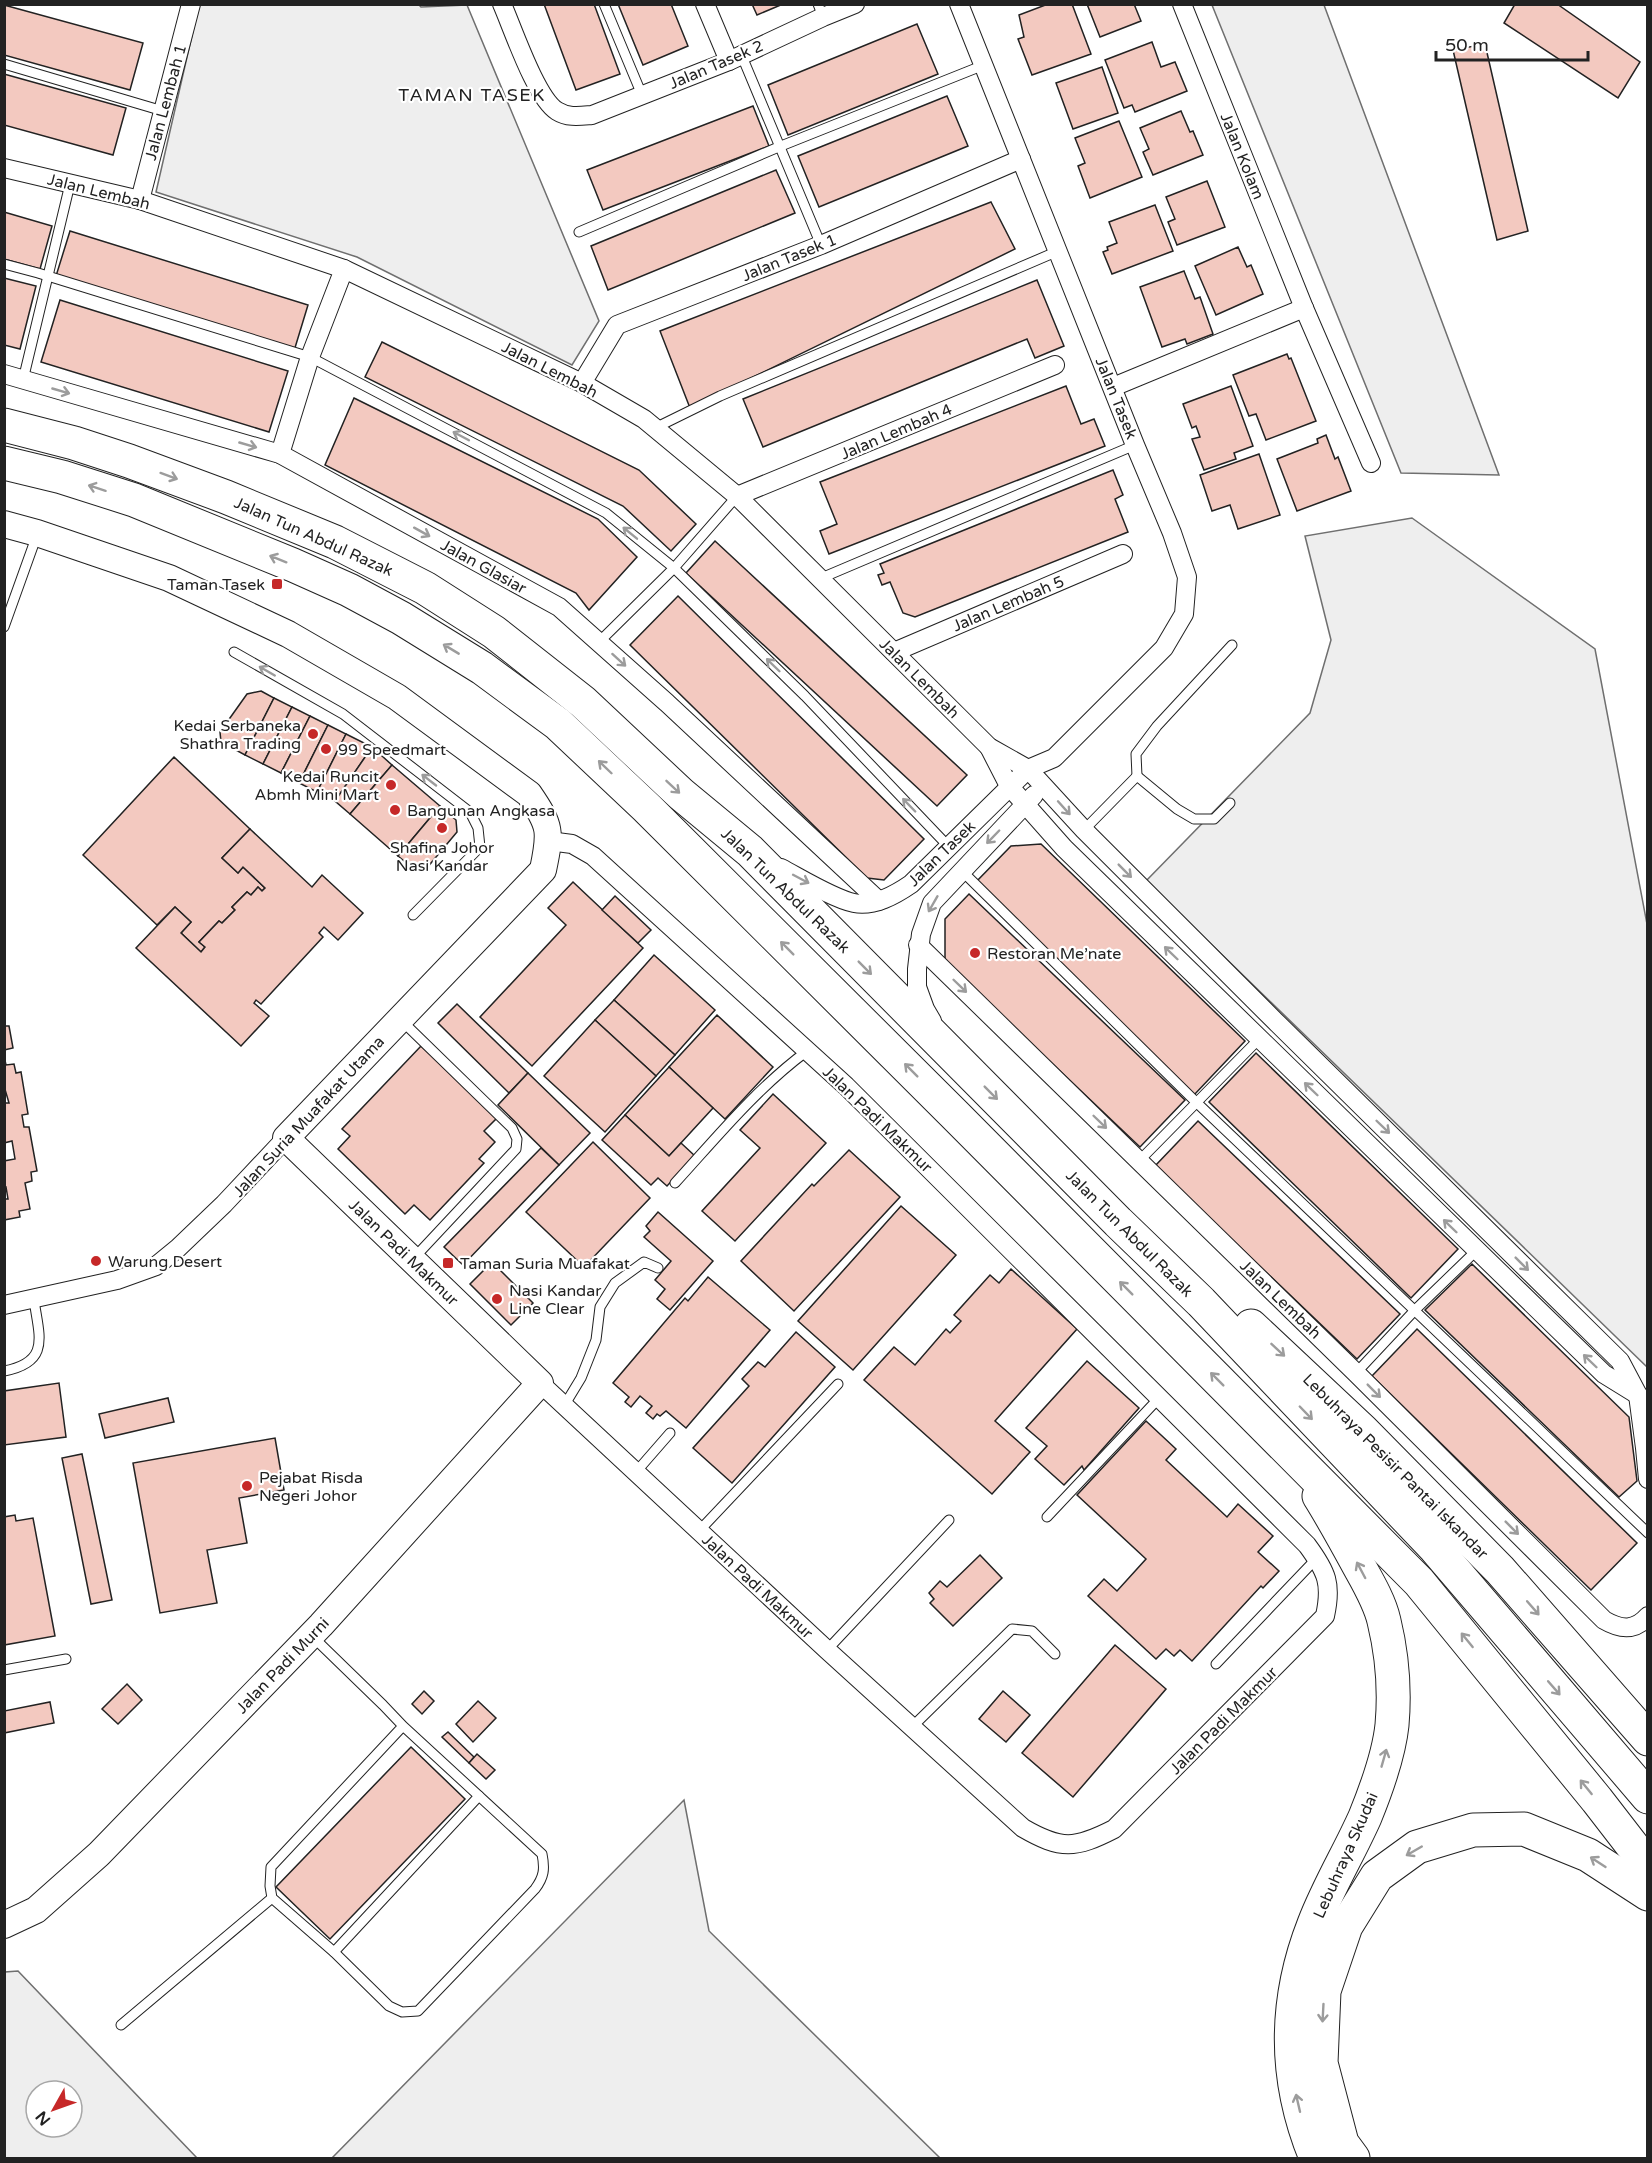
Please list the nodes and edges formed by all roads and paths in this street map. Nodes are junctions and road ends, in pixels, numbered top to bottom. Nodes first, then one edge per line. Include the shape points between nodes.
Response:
1 (502, 4) edge
2 (604, 4) edge
3 (705, 4) edge
4 (855, 4) edge
5 (959, 4) edge
6 (1182, 4) edge
7 (189, 5) edge
8 (821, 11) edge
9 (735, 58) junction
10 (4, 64) edge
11 (984, 66) junction
12 (642, 95) junction
13 (163, 111) junction
14 (781, 146) junction
15 (1021, 159) junction
16 (4, 168) edge
17 (70, 184) junction
18 (140, 200) junction
19 (579, 232) dead end
20 (821, 245) junction
21 (1058, 251) junction
22 (4, 264) edge
23 (345, 269) junction
24 (48, 276) junction
25 (1304, 308) junction
26 (310, 357) junction
27 (1055, 365) dead end
28 (4, 374) edge
29 (23, 380) junction
30 (582, 383) junction
31 (1113, 387) junction
32 (4, 425) edge
33 (655, 428) junction
34 (1135, 445) junction
35 (280, 454) junction
36 (4, 463) edge
37 (1371, 463) dead end
38 (737, 496) junction
39 (4, 524) edge
40 (37, 532) junction
41 (1123, 554) dead end
42 (674, 568) junction
43 (819, 579) junction
44 (4, 627) edge
45 (599, 642) junction
46 (1232, 645) dead end
47 (234, 652) dead end
48 (894, 652) junction
49 (989, 747) junction
50 (1054, 758) junction
51 (1028, 769) junction
52 (1137, 776) junction
53 (1009, 786) junction
54 (1044, 786) junction
55 (1230, 803) dead end
56 (1025, 804) junction
57 (1084, 830) junction
58 (549, 841) junction
59 (949, 848) junction
60 (750, 851) junction
61 (961, 870) junction
62 (879, 901) junction
63 (413, 915) dead end
64 (918, 945) junction
65 (400, 1019) junction
66 (1275, 1021) junction
67 (1259, 1038) junction
68 (950, 1051) junction
69 (807, 1052) junction
70 (1196, 1102) junction
71 (286, 1138) junction
72 (1140, 1160) junction
73 (675, 1183) dead end
74 (1118, 1222) junction
75 (1493, 1234) junction
76 (1476, 1251) junction
77 (412, 1260) junction
78 (658, 1268) dead end
79 (34, 1300) junction
80 (4, 1305) edge
81 (1415, 1310) junction
82 (4, 1371) edge
83 (1356, 1373) junction
84 (540, 1383) junction
85 (838, 1384) dead end
86 (1638, 1395) junction
87 (1160, 1397) junction
88 (564, 1406) junction
89 (670, 1433) dead end
90 (1272, 1436) junction
91 (636, 1472) junction
92 (1647, 1479) edge
93 (1047, 1517) dead end
94 (950, 1520) dead end
95 (699, 1531) junction
96 (1647, 1533) edge
97 (1317, 1558) junction
98 (1647, 1616) edge
99 (311, 1636) junction
100 (827, 1650) junction
101 (1055, 1654) dead end
102 (66, 1659) dead end
103 (1216, 1664) dead end
104 (4, 1670) edge
105 (1593, 1676) junction
106 (1647, 1719) edge
107 (403, 1726) junction
108 (912, 1727) junction
109 (1647, 1739) edge
110 (479, 1796) junction
111 (1647, 1797) edge
112 (1647, 1866) edge
113 (1647, 1894) edge
114 (272, 1898) junction
115 (4, 1925) edge
116 (334, 1952) junction
117 (121, 2025) dead end
118 (1316, 2158) edge
119 (1353, 2158) edge

1 - 12 street, Jalan Tasek 2 via 543,97 557,111 574,117 592,115
2 - 12 lane
3 - 9 street
4 - 8 street, Jalan Tasek 2
5 - 11 street, Jalan Tasek
6 - 25 street, Jalan Kolam
7 - 13 street, Jalan Lembah 1
8 - 9 street, Jalan Tasek 2
9 - 12 street, Jalan Tasek 2
9 - 14 lane
10 - 13 lane
11 - 14 lane
11 - 15 street, Jalan Tasek
13 - 18 street, Jalan Lembah 1
14 - 19 lane
14 - 20 lane
15 - 20 street, Jalan Tasek 1
15 - 21 street, Jalan Tasek
16 - 17 street, Jalan Lembah
17 - 18 street, Jalan Lembah
17 - 24 lane
18 - 23 street, Jalan Lembah
20 - 30 street, Jalan Tasek 1 via 617,325
21 - 31 street, Jalan Tasek
21 - 33 lane via 720,396
22 - 24 lane
23 - 26 street
23 - 30 street, Jalan Lembah
24 - 26 lane
24 - 29 lane
25 - 31 street
25 - 37 street, Jalan Kolam
26 - 35 street
42 -> 26 lane via 606,513
27 - 38 street, Jalan Lembah 4
28 - 29 street, Jalan Glasiar
29 -> 35 street, Jalan Glasiar
30 - 33 street, Jalan Lembah
31 - 34 street, Jalan Tasek
32 -> 60 highway, Jalan Tun Abdul Razak via 74,443 226,497 335,542 425,588 494,633 583,702 681,794
33 - 38 street, Jalan Lembah
34 - 43 lane
34 - 50 street, Jalan Tasek via 1187,577 1184,614 1164,648
35 -> 45 street, Jalan Glasiar via 559,607
90 -> 36 highway via 956,1115 550,717 482,668 349,590 134,500
38 - 42 lane
38 - 43 street, Jalan Lembah
39 - 40 street
40 - 44 lane
40 - 58 street via 169,578 288,634 397,697 530,794 544,817
41 - 48 street, Jalan Lembah 5
42 - 45 lane
59 -> 42 lane via 805,696
43 - 48 street, Jalan Lembah
45 -> 62 street, Jalan Glasiar
46 - 52 lane via 1136,753
63 -> 47 lane via 480,847 478,828 470,812 343,714
48 - 49 street, Jalan Lembah
49 - 51 street, Jalan Lembah
49 - 53 street, Jalan Lembah
50 - 51 street, Jalan Tasek
50 - 54 street, Jalan Tasek
51 - 53 street, Jalan Tasek
51 - 54 street, Jalan Lembah
52 - 55 lane via 1194,819 1214,819
52 - 57 lane
53 - 56 street, Jalan Lembah
53 - 59 street, Jalan Tasek
54 - 56 street, Jalan Tasek
54 -> 57 street, Jalan Lembah
56 -> 61 street, Jalan Tasek
67 -> 56 street, Jalan Lembah via 1064,848
57 -> 66 street, Jalan Lembah
58 - 65 street, Jalan Suria Muafakat Utama via 543,870
58 - 69 street, Jalan Padi Makmur via 572,844 592,856
59 - 62 street, Jalan Tasek via 911,884
60 -> 62 street, Jalan Tasek via 855,903
60 -> 68 highway, Jalan Tun Abdul Razak
61 -> 64 street, Jalan Tasek via 932,903
61 - 70 lane
64 - 68 street, Jalan Tasek via 918,987 925,1009
64 -> 72 street, Jalan Lembah
65 - 71 street, Jalan Suria Muafakat Utama
65 - 77 lane via 512,1128 517,1139 516,1149 501,1168
66 - 67 street
66 -> 75 street, Jalan Lembah
67 - 70 lane
76 -> 67 street, Jalan Lembah
68 -> 74 highway, Jalan Tun Abdul Razak
69 - 73 lane via 747,1103
69 - 87 street, Jalan Padi Makmur
70 - 72 lane
70 - 81 lane
71 - 77 street, Jalan Padi Makmur
71 - 79 street, Jalan Suria Muafakat Utama via 224,1204 156,1266 117,1280
72 - 83 street, Jalan Lembah
74 -> 105 highway, Lebuhraya Pesisir Pantai Iskandar via 1209,1287 1363,1431 1500,1570
74 -> 111 highway, Jalan Tun Abdul Razak via 1201,1302 1434,1548
75 - 76 street
75 -> 86 street, Jalan Lembah via 1620,1361
76 - 81 lane
86 -> 76 street, Jalan Lembah via 1604,1374
77 - 84 street, Jalan Padi Makmur
78 - 88 lane via 644,1262 615,1283 600,1307 596,1340
79 - 80 street, Jalan Suria Muafakat Utama
79 - 82 lane via 40,1344 32,1361
81 - 83 lane
81 - 96 lane
83 -> 98 street, Jalan Lembah via 1604,1620 1624,1629 1633,1628
84 - 88 street, Jalan Padi Makmur
84 - 99 street, Jalan Padi Murni
85 - 95 lane
86 - 92 street, Jalan Lembah
87 - 93 lane
87 - 97 street, Jalan Padi Makmur
88 - 91 street, Jalan Padi Makmur
89 - 91 lane
112 -> 90 highway via 1419,1582 1314,1473
118 -> 90 highway, Lebuhraya Skudai via 1299,2107 1290,2057 1298,1975 1314,1924 1365,1817 1376,1784 1392,1726 1392,1678 1384,1618 1372,1590 1313,1486
91 - 95 street, Jalan Padi Makmur
94 - 100 lane
95 - 100 street, Jalan Padi Makmur
97 - 103 lane
97 - 108 street, Jalan Padi Makmur via 1328,1581 1325,1617 1114,1829 1091,1841 1069,1846 1045,1841 1023,1828
99 - 107 lane
99 - 115 street, Jalan Padi Murni via 99,1854 36,1910
100 - 108 street, Jalan Padi Makmur
101 - 108 lane via 1032,1631 1012,1629
102 - 104 lane
105 - 106 highway
105 - 109 highway, Lebuhraya Pesisir Pantai Iskandar
107 - 110 lane
107 - 114 lane via 271,1867
110 - 116 lane
110 - 116 lane via 542,1854 543,1879 535,1889 418,2011 402,2012 389,2006
113 -> 119 highway via 1588,1855 1524,1829 1473,1830 1417,1847 1377,1876 1346,1926 1324,1991 1321,2063 1342,2143
114 - 116 lane
114 - 117 lane

